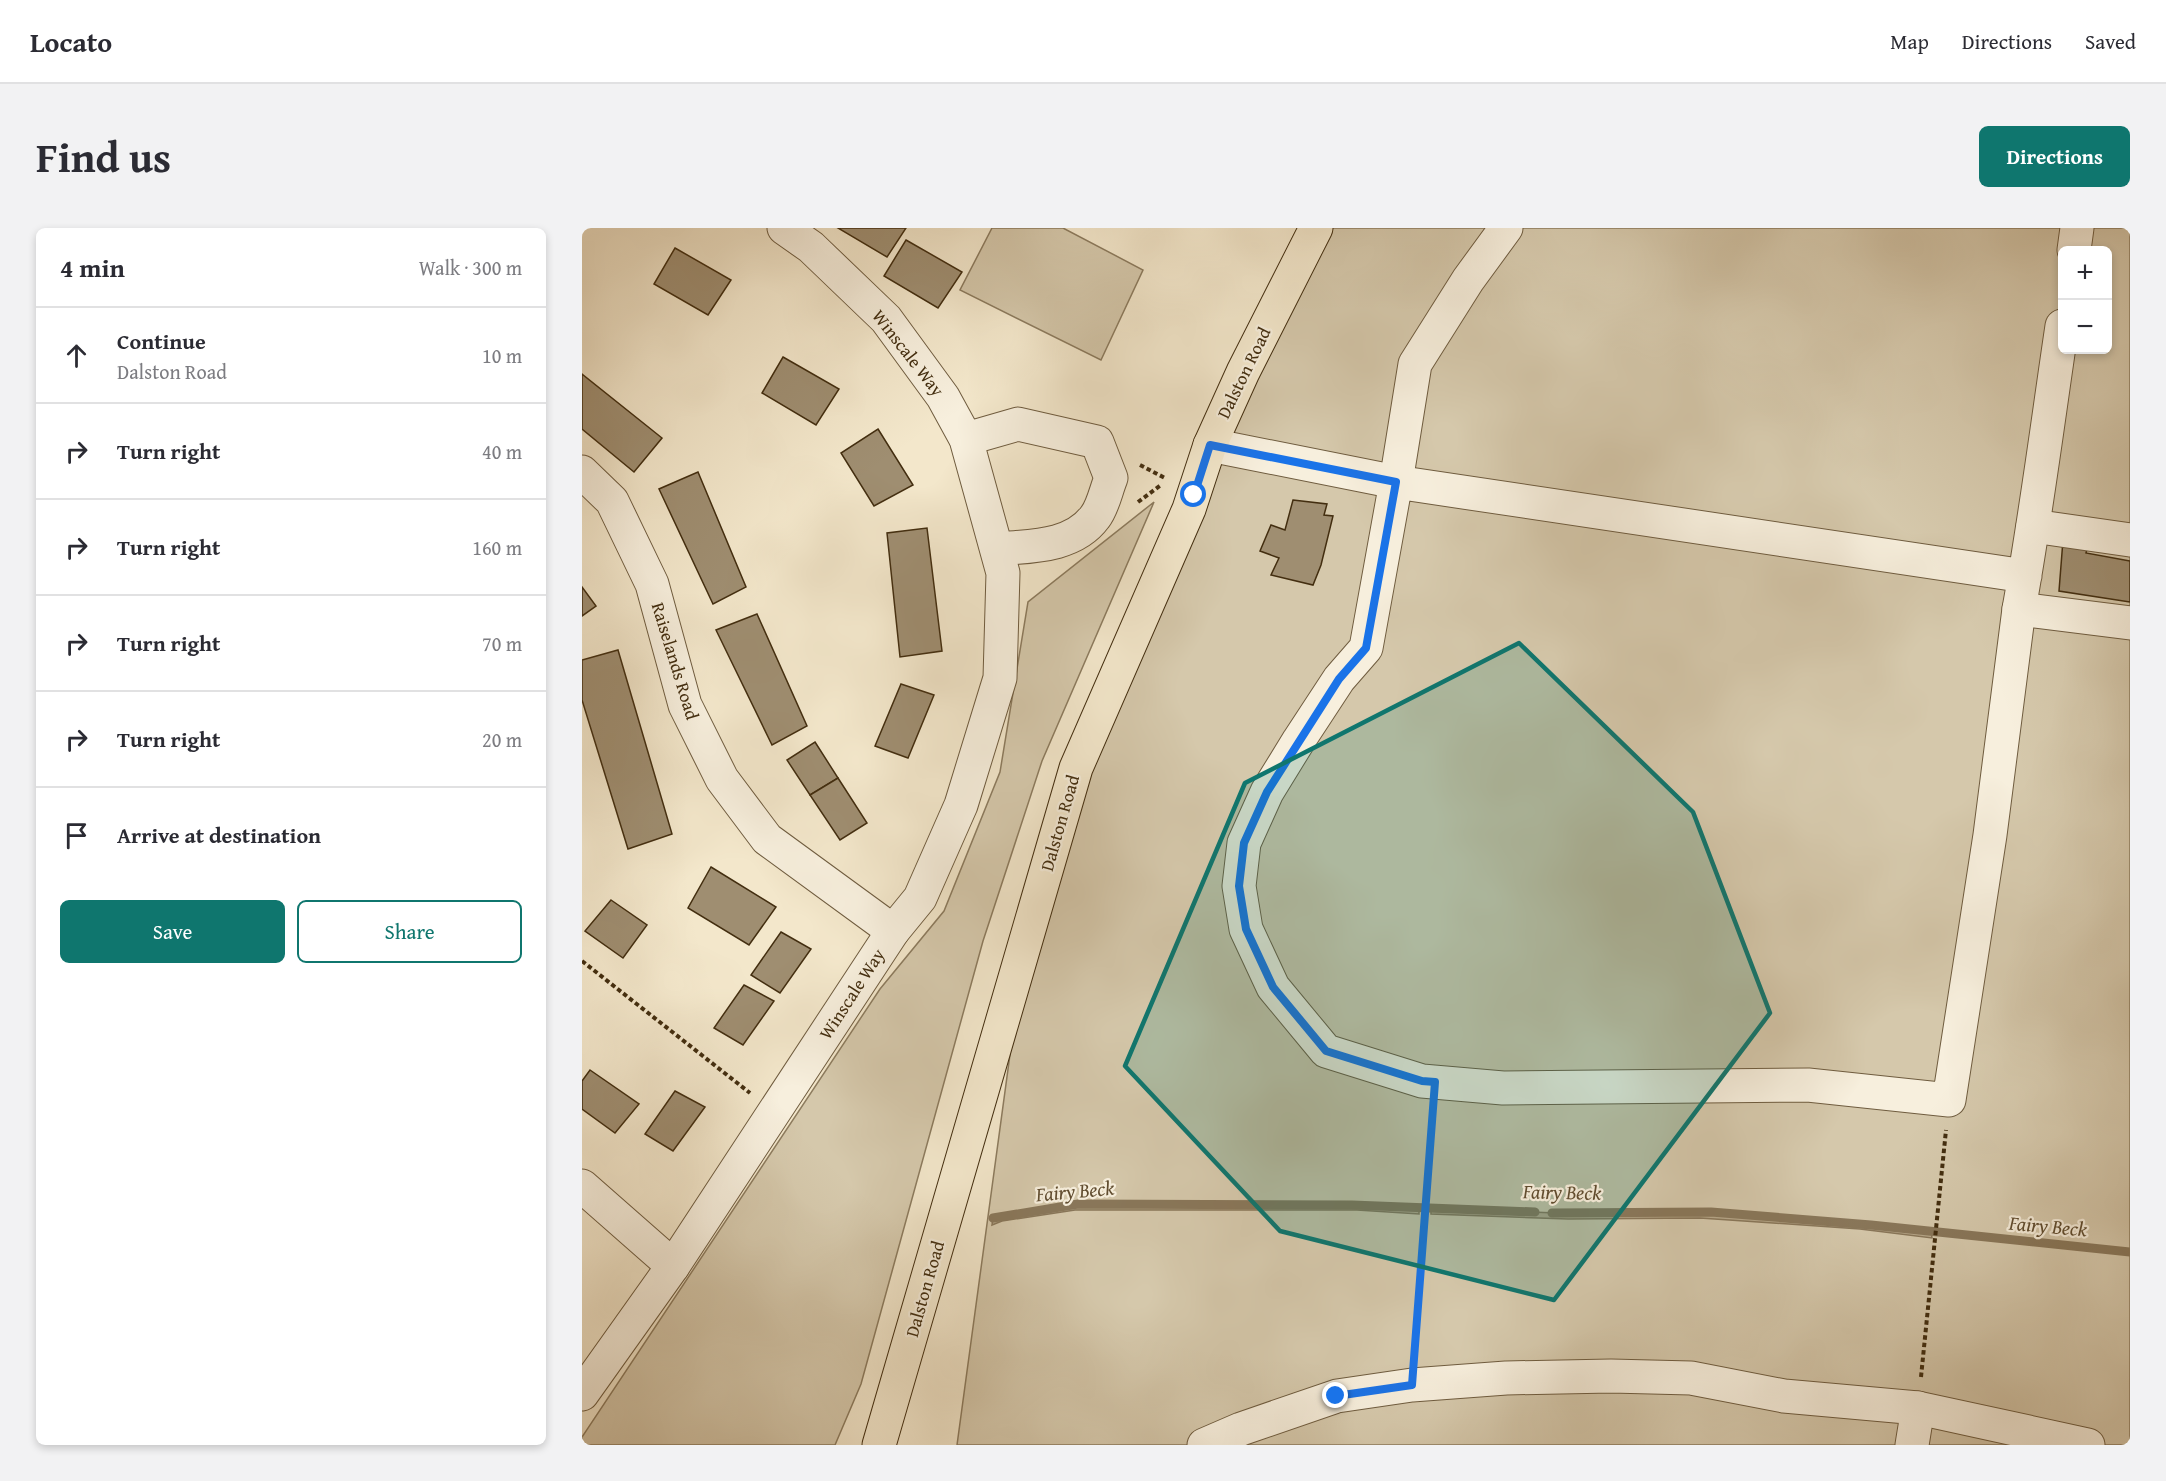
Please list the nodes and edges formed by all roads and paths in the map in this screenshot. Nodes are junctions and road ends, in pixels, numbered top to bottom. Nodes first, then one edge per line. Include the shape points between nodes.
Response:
1 (784, 228) edge
2 (1316, 228) edge
3 (1506, 228) edge
4 (2077, 228) edge
5 (2075, 246) edge
6 (2058, 354) edge
7 (966, 439) junction
8 (1210, 445) junction
9 (582, 472) edge
10 (1396, 482) junction
11 (2033, 526) junction
12 (2130, 540) edge
13 (997, 549) junction
14 (2025, 576) junction
15 (2019, 609) junction
16 (2130, 623) edge
17 (893, 931) junction
18 (582, 961) edge
19 (1435, 1082) junction
20 (1949, 1100) junction
21 (774, 1112) junction
22 (582, 1186) edge
23 (673, 1266) junction
24 (1412, 1385) junction
25 (582, 1394) edge
26 (1918, 1408) junction
27 (879, 1445) edge
28 (1204, 1445) edge
29 (1912, 1445) edge
30 (2088, 1445) edge

1 - 7 street, Winscale Way via 811,247 886,319 943,397
2 - 8 main road, Dalston Road
3 - 10 street via 1415,364
4 - 5 street
6 - 11 street
7 - 13 street, Winscale Way
7 - 13 street via 1018,424 1097,442 1112,478 1096,516 1077,535 1040,546
8 - 10 street
8 - 27 main road, Dalston Road via 1189,510 1076,768
9 - 17 street, Raiselands Road via 612,501 651,584 685,705 722,779 767,839
10 - 14 street
10 - 19 street via 1366,648 1339,679 1267,792 1244,843 1239,886 1246,929 1273,987 1326,1051
11 - 12 street
11 - 14 street
13 - 17 street, Winscale Way via 1002,573 1000,678 961,805 920,898
14 - 15 street
15 - 16 street
15 - 20 street via 1990,835
17 - 21 street, Winscale Way
18 - 21 path
19 - 20 street via 1503,1088 1808,1085
19 - 24 path
20 - 26 path
21 - 23 street, Winscale Way
22 - 23 street
23 - 25 street, Winscale Way
24 - 26 street via 1506,1378 1691,1378 1784,1396
24 - 28 street via 1336,1396
26 - 29 street
26 - 30 street

